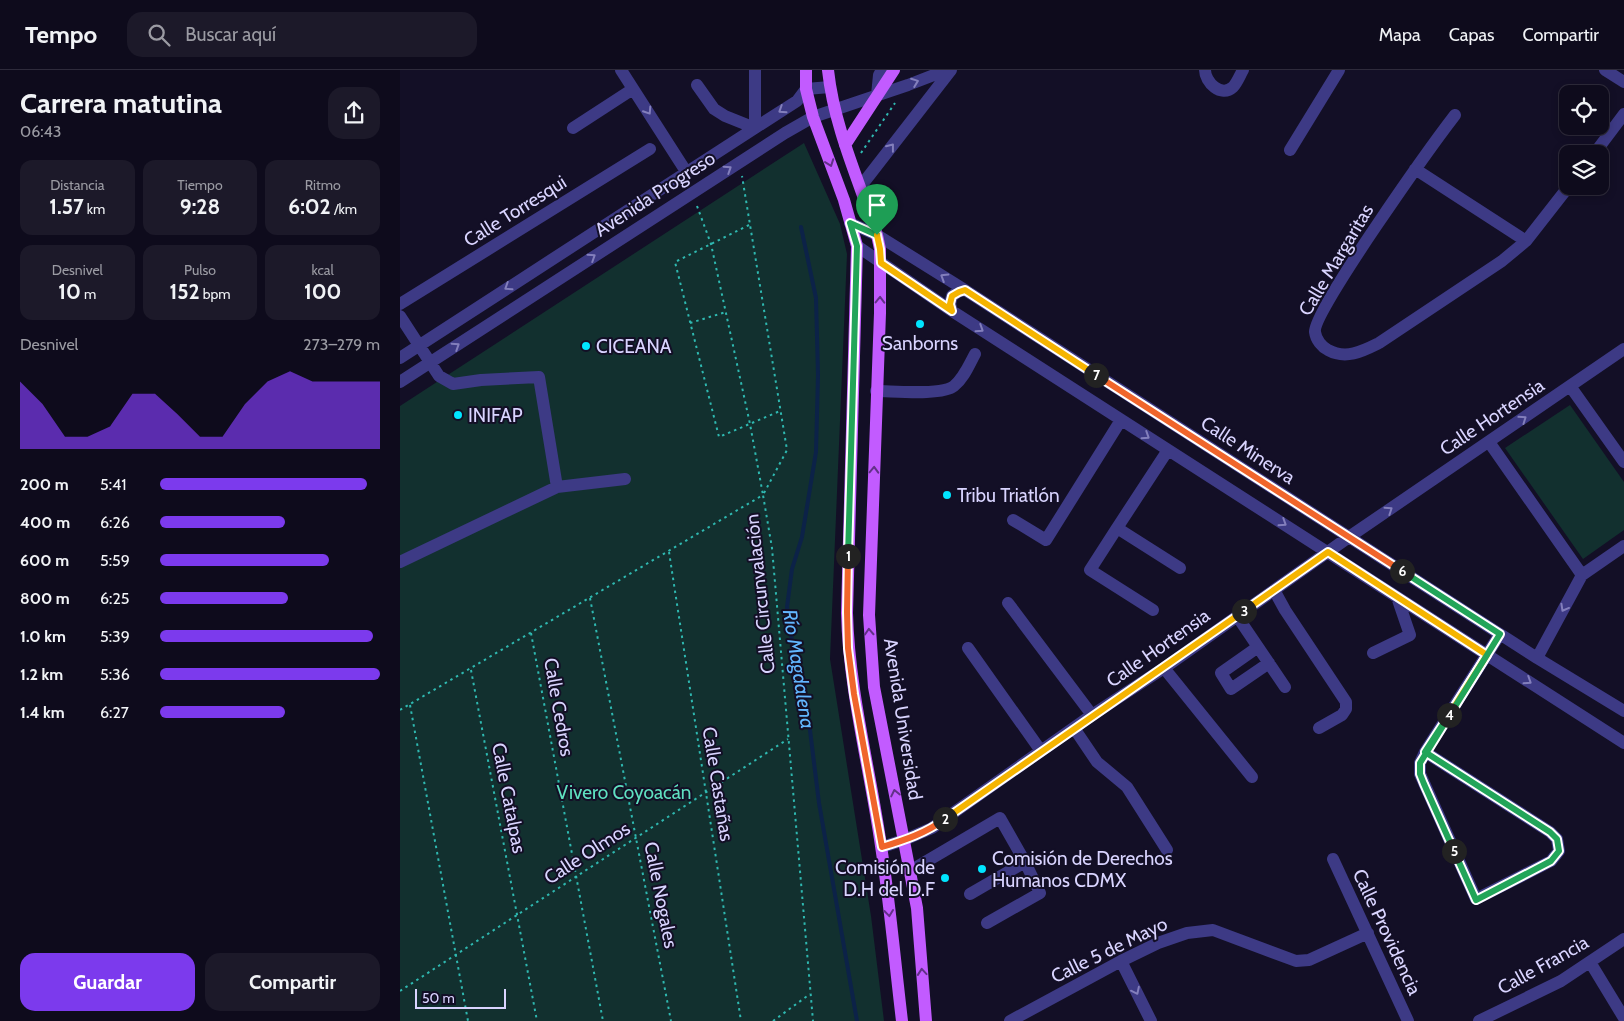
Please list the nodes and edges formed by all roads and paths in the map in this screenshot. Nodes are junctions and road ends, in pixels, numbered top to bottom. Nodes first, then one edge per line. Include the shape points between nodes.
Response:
1 (621, 70) edge
2 (755, 70) edge
3 (806, 70) edge
4 (828, 70) edge
5 (882, 70) edge
6 (894, 70) edge
7 (949, 70) edge
8 (1205, 70) edge
9 (1243, 70) edge
10 (1339, 70) edge
11 (1605, 70) edge
12 (1624, 82) edge
13 (697, 85) dead end
14 (908, 85) junction
15 (830, 87) junction
16 (634, 89) junction
17 (806, 90) junction
18 (877, 95) junction
19 (836, 109) junction
20 (1624, 114) edge
21 (1455, 115) dead end
22 (813, 117) junction
23 (573, 128) dead end
24 (755, 128) junction
25 (845, 145) junction
26 (1601, 145) edge
27 (650, 149) dead end
28 (1290, 150) dead end
29 (740, 162) junction
30 (853, 165) junction
31 (1415, 169) junction
32 (687, 173) junction
33 (861, 186) junction
34 (692, 193) junction
35 (1562, 195) edge
36 (850, 223) junction
37 (750, 225) junction
38 (877, 235) junction
39 (1526, 241) junction
40 (711, 244) junction
41 (857, 246) junction
42 (881, 263) junction
43 (532, 272) junction
44 (543, 289) junction
45 (965, 290) junction
46 (400, 304) edge
47 (952, 311) junction
48 (726, 312) junction
49 (400, 316) edge
50 (690, 323) junction
51 (420, 344) junction
52 (1624, 350) edge
53 (975, 354) dead end
54 (400, 358) edge
55 (430, 362) junction
56 (400, 382) edge
57 (876, 391) junction
58 (1573, 391) junction
59 (780, 411) junction
60 (1121, 420) junction
61 (750, 424) junction
62 (1489, 442) junction
63 (1168, 450) junction
64 (1624, 462) edge
65 (625, 479) dead end
66 (557, 487) junction
67 (763, 495) junction
68 (1013, 520) dead end
69 (1117, 528) junction
70 (1349, 537) junction
71 (1624, 546) edge
72 (669, 552) junction
73 (1328, 552) junction
74 (400, 562) edge
75 (1180, 568) dead end
76 (1582, 575) junction
77 (1274, 590) junction
78 (1397, 597) junction
79 (590, 598) junction
80 (1008, 602) dead end
81 (1153, 610) dead end
82 (1237, 616) junction
83 (532, 633) junction
84 (1500, 634) junction
85 (1258, 647) junction
86 (968, 648) dead end
87 (1373, 653) dead end
88 (1487, 655) junction
89 (1537, 658) junction
90 (1269, 663) junction
91 (1164, 668) junction
92 (471, 669) junction
93 (1285, 687) dead end
94 (410, 704) junction
95 (400, 710) edge
96 (1624, 711) edge
97 (1092, 716) junction
98 (1074, 728) junction
99 (1319, 728) dead end
100 (788, 739) junction
101 (1624, 743) edge
102 (1042, 751) junction
103 (1425, 752) junction
104 (1252, 777) dead end
105 (706, 792) junction
106 (636, 838) junction
107 (904, 840) junction
108 (882, 847) junction
109 (1167, 850) dead end
110 (1333, 859) dead end
111 (1024, 862) junction
112 (910, 871) junction
113 (576, 876) junction
114 (970, 894) dead end
115 (517, 915) junction
116 (987, 923) dead end
117 (1368, 933) junction
118 (1624, 938) edge
119 (456, 954) junction
120 (1121, 961) junction
121 (1590, 962) junction
122 (400, 990) edge
123 (810, 994) junction
124 (1624, 1018) edge
125 (468, 1021) edge
126 (537, 1021) edge
127 (603, 1021) edge
128 (671, 1021) edge
129 (741, 1021) edge
130 (773, 1021) edge
131 (813, 1021) edge
132 (902, 1021) edge
133 (926, 1021) edge
134 (1010, 1021) edge
135 (1151, 1021) edge
136 (1408, 1021) edge
137 (1479, 1021) edge

1 - 16 street
2 - 24 street
3 - 17 main road
4 - 15 main road, Avenida Universidad
5 - 18 street
6 - 18 main road
14 -> 7 street, Avenida Progreso
33 -> 7 street
8 - 9 street via 1211,86 1224,90 1233,86
10 - 28 street
11 - 12 street
13 - 24 street via 714,109
14 - 18 street, Avenida Progreso
14 - 30 path
15 - 17 street
15 - 19 main road, Avenida Universidad
16 - 23 street
16 -> 32 street
17 - 22 main road
17 -> 24 street, Avenida Progreso via 797,100
18 - 19 street, Avenida Progreso
18 - 25 main road
19 - 22 street, Avenida Progreso
19 - 25 main road, Avenida Universidad
20 - 26 street
21 - 31 street, Calle Margaritas
22 - 29 street, Avenida Progreso
22 -> 36 main road
24 - 32 street, Avenida Progreso
25 - 30 main road, Avenida Universidad
27 - 46 street, Calle Torresqui
34 -> 29 street, Avenida Progreso
29 - 37 path
30 - 33 main road, Avenida Universidad
31 - 39 street
31 - 39 street, Calle Margaritas via 1316,323 1314,332 1318,340 1331,352 1358,353 1379,343
32 - 43 street, Avenida Progreso
33 - 38 main road, Avenida Universidad
34 - 40 path
44 -> 34 street, Avenida Progreso
35 - 39 street, Calle Margaritas
36 - 38 street, Calle Minerva
36 - 41 main road
37 - 40 path
37 - 59 path
38 - 42 main road, Avenida Universidad
45 -> 38 street, Calle Minerva
40 - 48 path
40 - 50 path via 675,262
41 - 42 street
41 - 108 main road via 848,648
42 - 47 street
57 -> 42 main road, Avenida Universidad
43 - 44 street
43 -> 51 street, Avenida Progreso
55 -> 44 street, Avenida Progreso
45 - 47 street via 952,296
45 - 70 street, Calle Minerva
47 -> 60 street
48 - 50 path
48 - 61 path
49 - 51 street
50 - 61 path via 719,438
51 - 54 street, Avenida Progreso
51 - 55 street
52 - 58 street, Calle Hortensia
53 - 57 street via 961,380 952,388 939,392
55 - 56 street, Avenida Progreso
55 - 66 street via 439,376 453,384 539,377
107 -> 57 main road, Avenida Universidad via 874,687 870,645
62 -> 58 street, Calle Hortensia
58 - 64 street
59 - 61 path
59 - 67 path via 786,450
60 -> 63 street
60 - 68 street via 1046,540
61 - 67 path
70 -> 62 street, Calle Hortensia
62 - 76 street
63 - 69 street
63 -> 73 street
65 - 66 street
66 - 74 street
67 - 72 path, Calle Circunvalación
67 - 100 path, Calle Circunvalación via 772,548
69 - 75 street
69 - 81 street via 1090,570
70 - 73 street, Calle Hortensia
70 - 84 street, Calle Minerva
71 - 76 street
72 - 79 path, Calle Circunvalación
72 - 105 path, Calle Castañas
73 - 77 street, Calle Hortensia
73 - 78 street
76 -> 89 street
77 - 82 street, Calle Hortensia
77 - 99 street via 1346,702 1342,715
78 - 87 street via 1410,635
78 - 88 street
79 - 83 path, Calle Circunvalación
79 - 106 path, Calle Nogales
80 - 97 street
82 - 85 street
82 - 91 street, Calle Hortensia
83 - 92 path, Calle Circunvalación
83 - 113 path, Calle Cedros
84 - 88 street
84 - 89 street, Calle Minerva
85 - 90 street
85 - 90 street via 1221,673 1231,689
86 - 102 street
88 -> 101 street
88 - 103 street
89 - 96 street, Calle Minerva
90 - 93 street
91 - 97 street, Calle Hortensia
91 - 104 street
92 - 94 path, Calle Circunvalación
92 - 115 path, Calle Catalpas
94 - 95 path, Calle Circunvalación
94 - 119 path
97 - 98 street, Calle Hortensia
98 - 102 street, Calle Hortensia
98 - 109 street via 1097,762 1128,787
100 - 105 path, Calle Olmos
100 - 123 path, Calle Circunvalación
102 - 107 street, Calle Hortensia via 932,828
103 - 103 street via 1420,774 1476,900 1551,861 1559,851 1557,839 1550,832
105 - 106 path, Calle Olmos
105 - 129 path, Calle Castañas
106 - 113 path, Calle Olmos
106 - 128 path, Calle Nogales
107 - 108 street, Calle Hortensia
107 - 112 main road, Avenida Universidad
108 -> 132 main road
110 - 117 street, Calle Providencia
111 - 112 street via 1000,818
111 - 114 street
111 - 116 street via 1040,893
133 -> 112 main road, Avenida Universidad via 917,908
113 - 115 path, Calle Olmos
113 - 127 path, Calle Cedros
115 - 119 path, Calle Olmos
115 - 126 path, Calle Catalpas
117 - 120 street, Calle 5 de Mayo via 1302,962 1213,930 1187,933
117 - 136 street, Calle Providencia
118 - 121 street, Calle Francia
119 - 122 path, Calle Olmos
119 - 125 path
120 - 134 street, Calle 5 de Mayo
120 -> 135 street
121 - 124 street
121 - 137 street, Calle Francia via 1561,981
123 - 130 path
123 - 131 path, Calle Circunvalación

